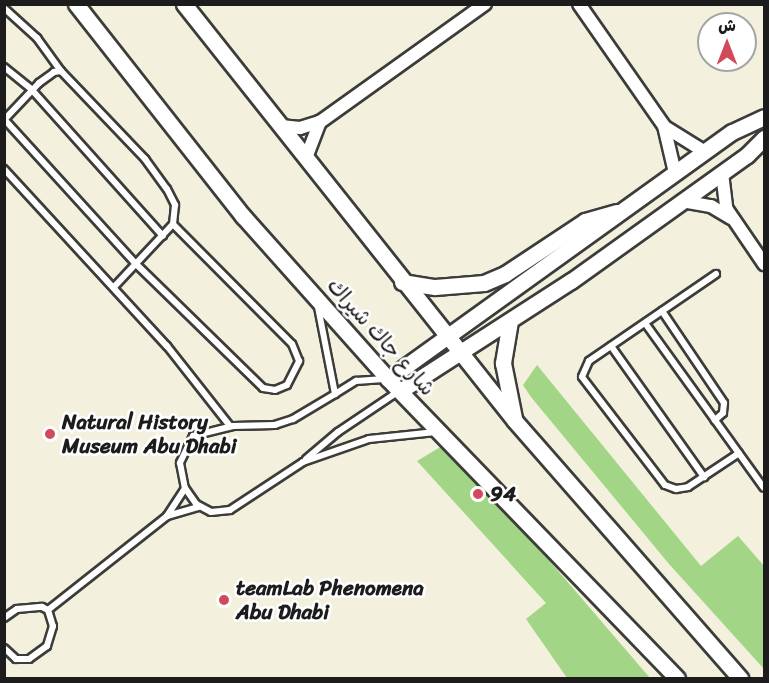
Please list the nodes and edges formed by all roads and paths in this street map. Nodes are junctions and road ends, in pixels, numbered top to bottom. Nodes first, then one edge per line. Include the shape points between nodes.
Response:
1 (76, 4) edge
2 (184, 4) edge
3 (485, 4) edge
4 (579, 4) edge
5 (4, 8) edge
6 (4, 67) edge
7 (61, 71) junction
8 (32, 90) junction
9 (765, 117) edge
10 (5, 119) edge
11 (320, 122) junction
12 (280, 126) junction
13 (664, 126) junction
14 (765, 138) edge
15 (705, 152) junction
16 (306, 158) junction
17 (4, 169) edge
18 (722, 172) junction
19 (675, 173) junction
20 (682, 201) junction
21 (620, 212) junction
22 (732, 218) junction
23 (173, 224) junction
24 (163, 236) junction
25 (136, 264) junction
26 (765, 264) edge
27 (716, 274) dead end
28 (402, 282) junction
29 (114, 287) junction
30 (316, 298) junction
31 (662, 311) junction
32 (510, 321) junction
33 (645, 323) junction
34 (447, 336) junction
35 (611, 346) junction
36 (461, 353) junction
37 (388, 379) junction
38 (400, 391) junction
39 (335, 394) junction
40 (715, 420) junction
41 (514, 421) junction
42 (230, 426) junction
43 (440, 432) junction
44 (739, 453) junction
45 (303, 462) junction
46 (704, 477) junction
47 (185, 488) junction
48 (765, 488) edge
49 (199, 507) junction
50 (167, 516) junction
51 (48, 610) junction
52 (4, 618) edge
53 (4, 648) edge
54 (677, 678) edge
55 (740, 678) edge

1 - 30 street, شارع جاك شيراك via 243,216
2 - 12 street
3 - 11 street
4 - 13 street
5 - 7 lane via 37,38
6 - 8 lane
7 - 8 lane
7 - 23 lane via 161,181 175,205
8 - 10 lane
8 - 24 lane
9 - 15 street via 732,132
10 - 25 lane
11 - 12 street via 300,128
11 - 16 street
12 - 16 street
13 - 15 street
13 - 19 street
14 - 18 street
15 - 19 street
16 - 28 street
17 - 29 lane
18 - 20 street
18 - 22 street via 722,196
19 - 21 street
20 - 22 street via 711,206
20 - 32 street
21 - 28 street via 585,220 505,274 484,283 451,287
21 - 34 street
22 - 26 street
23 - 24 lane
23 - 25 lane via 292,344 299,361 287,385 275,390 263,388
24 - 25 lane
25 - 29 lane
27 - 31 lane
28 - 34 street
29 - 42 lane via 207,392
30 - 37 street, شارع جاك شيراك
30 - 39 lane
31 - 33 lane
31 - 40 lane via 724,403 723,413
32 - 36 street
32 - 41 street via 503,363
33 - 35 lane
33 - 40 lane
34 - 36 street
34 - 37 street
35 - 46 lane
35 - 46 lane via 586,364 582,377 586,384 660,481 683,489
36 - 38 street
36 - 41 street
37 - 38 street, شارع جاك شيراك
37 - 39 lane via 356,381
38 - 43 street, شارع جاك شيراك
38 - 45 lane via 338,432
39 - 42 lane via 275,425
40 - 44 lane
41 - 55 street
42 - 47 lane via 205,431 187,443 180,463
43 - 45 lane via 358,441 329,456
43 - 54 street, شارع جاك شيراك
44 - 46 lane
44 - 48 lane
45 - 49 lane via 230,510 211,512
47 - 49 lane
47 - 50 lane
49 - 50 lane
50 - 51 lane
51 - 52 lane via 25,607
51 - 53 lane via 53,626 42,651 21,660

